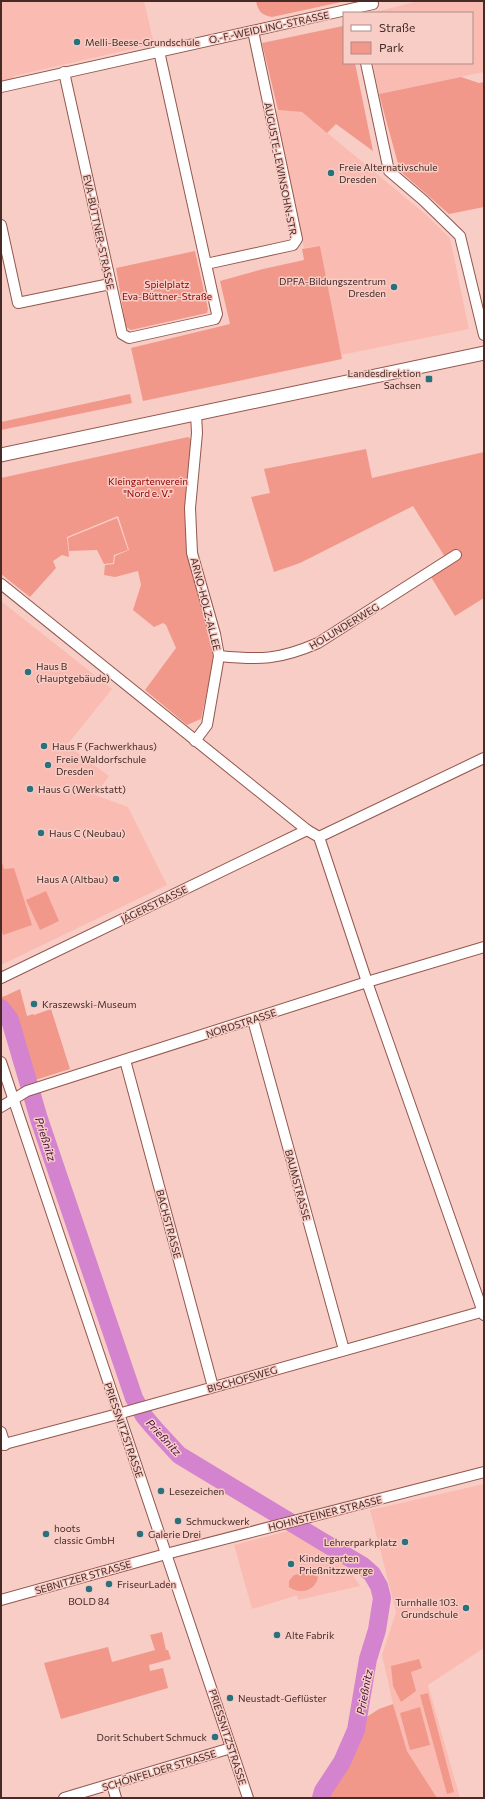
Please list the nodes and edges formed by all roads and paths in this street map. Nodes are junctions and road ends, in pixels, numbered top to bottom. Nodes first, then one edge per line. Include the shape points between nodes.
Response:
1 (373, 4) dead end
2 (355, 11) edge
3 (343, 13) edge
4 (253, 31) junction
5 (159, 51) junction
6 (366, 64) edge
7 (64, 72) junction
8 (1, 87) edge
9 (1, 225) edge
10 (206, 264) junction
11 (110, 284) junction
12 (484, 335) edge
13 (484, 353) edge
14 (196, 414) junction
15 (1, 455) edge
16 (456, 555) dead end
17 (1, 584) edge
18 (219, 656) junction
19 (195, 741) junction
20 (484, 758) edge
21 (307, 830) junction
22 (319, 837) junction
23 (484, 947) edge
24 (1, 978) edge
25 (368, 982) junction
26 (253, 1020) junction
27 (125, 1060) junction
28 (1, 1062) edge
29 (14, 1099) junction
30 (1, 1107) edge
31 (483, 1312) edge
32 (344, 1350) junction
33 (213, 1388) junction
34 (118, 1414) junction
35 (1, 1432) edge
36 (3, 1445) edge
37 (484, 1472) edge
38 (166, 1554) junction
39 (1, 1600) edge
40 (231, 1748) junction
41 (112, 1784) junction
42 (64, 1798) edge
43 (116, 1798) edge
44 (248, 1798) edge

1 - 2 street, O.-F.-WEIDLING-STRASSE
3 - 4 street, O.-F.-WEIDLING-STRASSE
4 - 5 street, O.-F.-WEIDLING-STRASSE
4 - 10 street, AUGUSTE-LEWINSOHN-STR. via 297,239 293,245
5 - 7 street, O.-F.-WEIDLING-STRASSE
5 - 10 street, EVA-BÜTTNER-STRASSE
6 - 12 street via 389,171 460,236
7 - 8 street, O.-F.-WEIDLING-STRASSE
7 - 11 street, EVA-BÜTTNER-STRASSE
9 - 11 street via 18,303
10 - 11 street, EVA-BÜTTNER-STRASSE via 217,314 215,319 129,338 122,334
13 - 14 main road
14 - 15 main road
14 - 18 street, ARNO-HOLZ-ALLEE via 197,432 190,508 192,553
16 - 18 street, HOLUNDERWEG via 318,643 298,652 257,659
17 - 19 street
18 - 19 street, ARNO-HOLZ-ALLEE via 207,725
19 - 21 street
20 - 22 street
21 - 22 street
21 - 24 street, JÄGERSTRASSE
22 - 25 street
23 - 25 street, NORDSTRASSE
25 - 26 street, NORDSTRASSE
25 - 31 street
26 - 27 street, NORDSTRASSE
26 - 32 street, BAUMSTRASSE
27 - 29 street, NORDSTRASSE via 31,1090
27 - 33 street, BACHSTRASSE
28 - 29 street, PRIESSNITZSTRASSE
29 - 30 street, NORDSTRASSE
29 - 34 street, PRIESSNITZSTRASSE
31 - 32 street, BISCHOFSWEG
32 - 33 street, BISCHOFSWEG
33 - 34 street, BISCHOFSWEG
34 - 36 street, BISCHOFSWEG
34 - 38 street, PRIESSNITZSTRASSE
35 - 36 street
37 - 38 street, HOHNSTEINER STRASSE
38 - 39 street, SEBNITZER STRASSE
38 - 40 street, PRIESSNITZSTRASSE
40 - 41 street, SCHÖNFELDER STRASSE
40 - 44 street, PRIESSNITZSTRASSE
41 - 42 street, SCHÖNFELDER STRASSE
41 - 43 street

